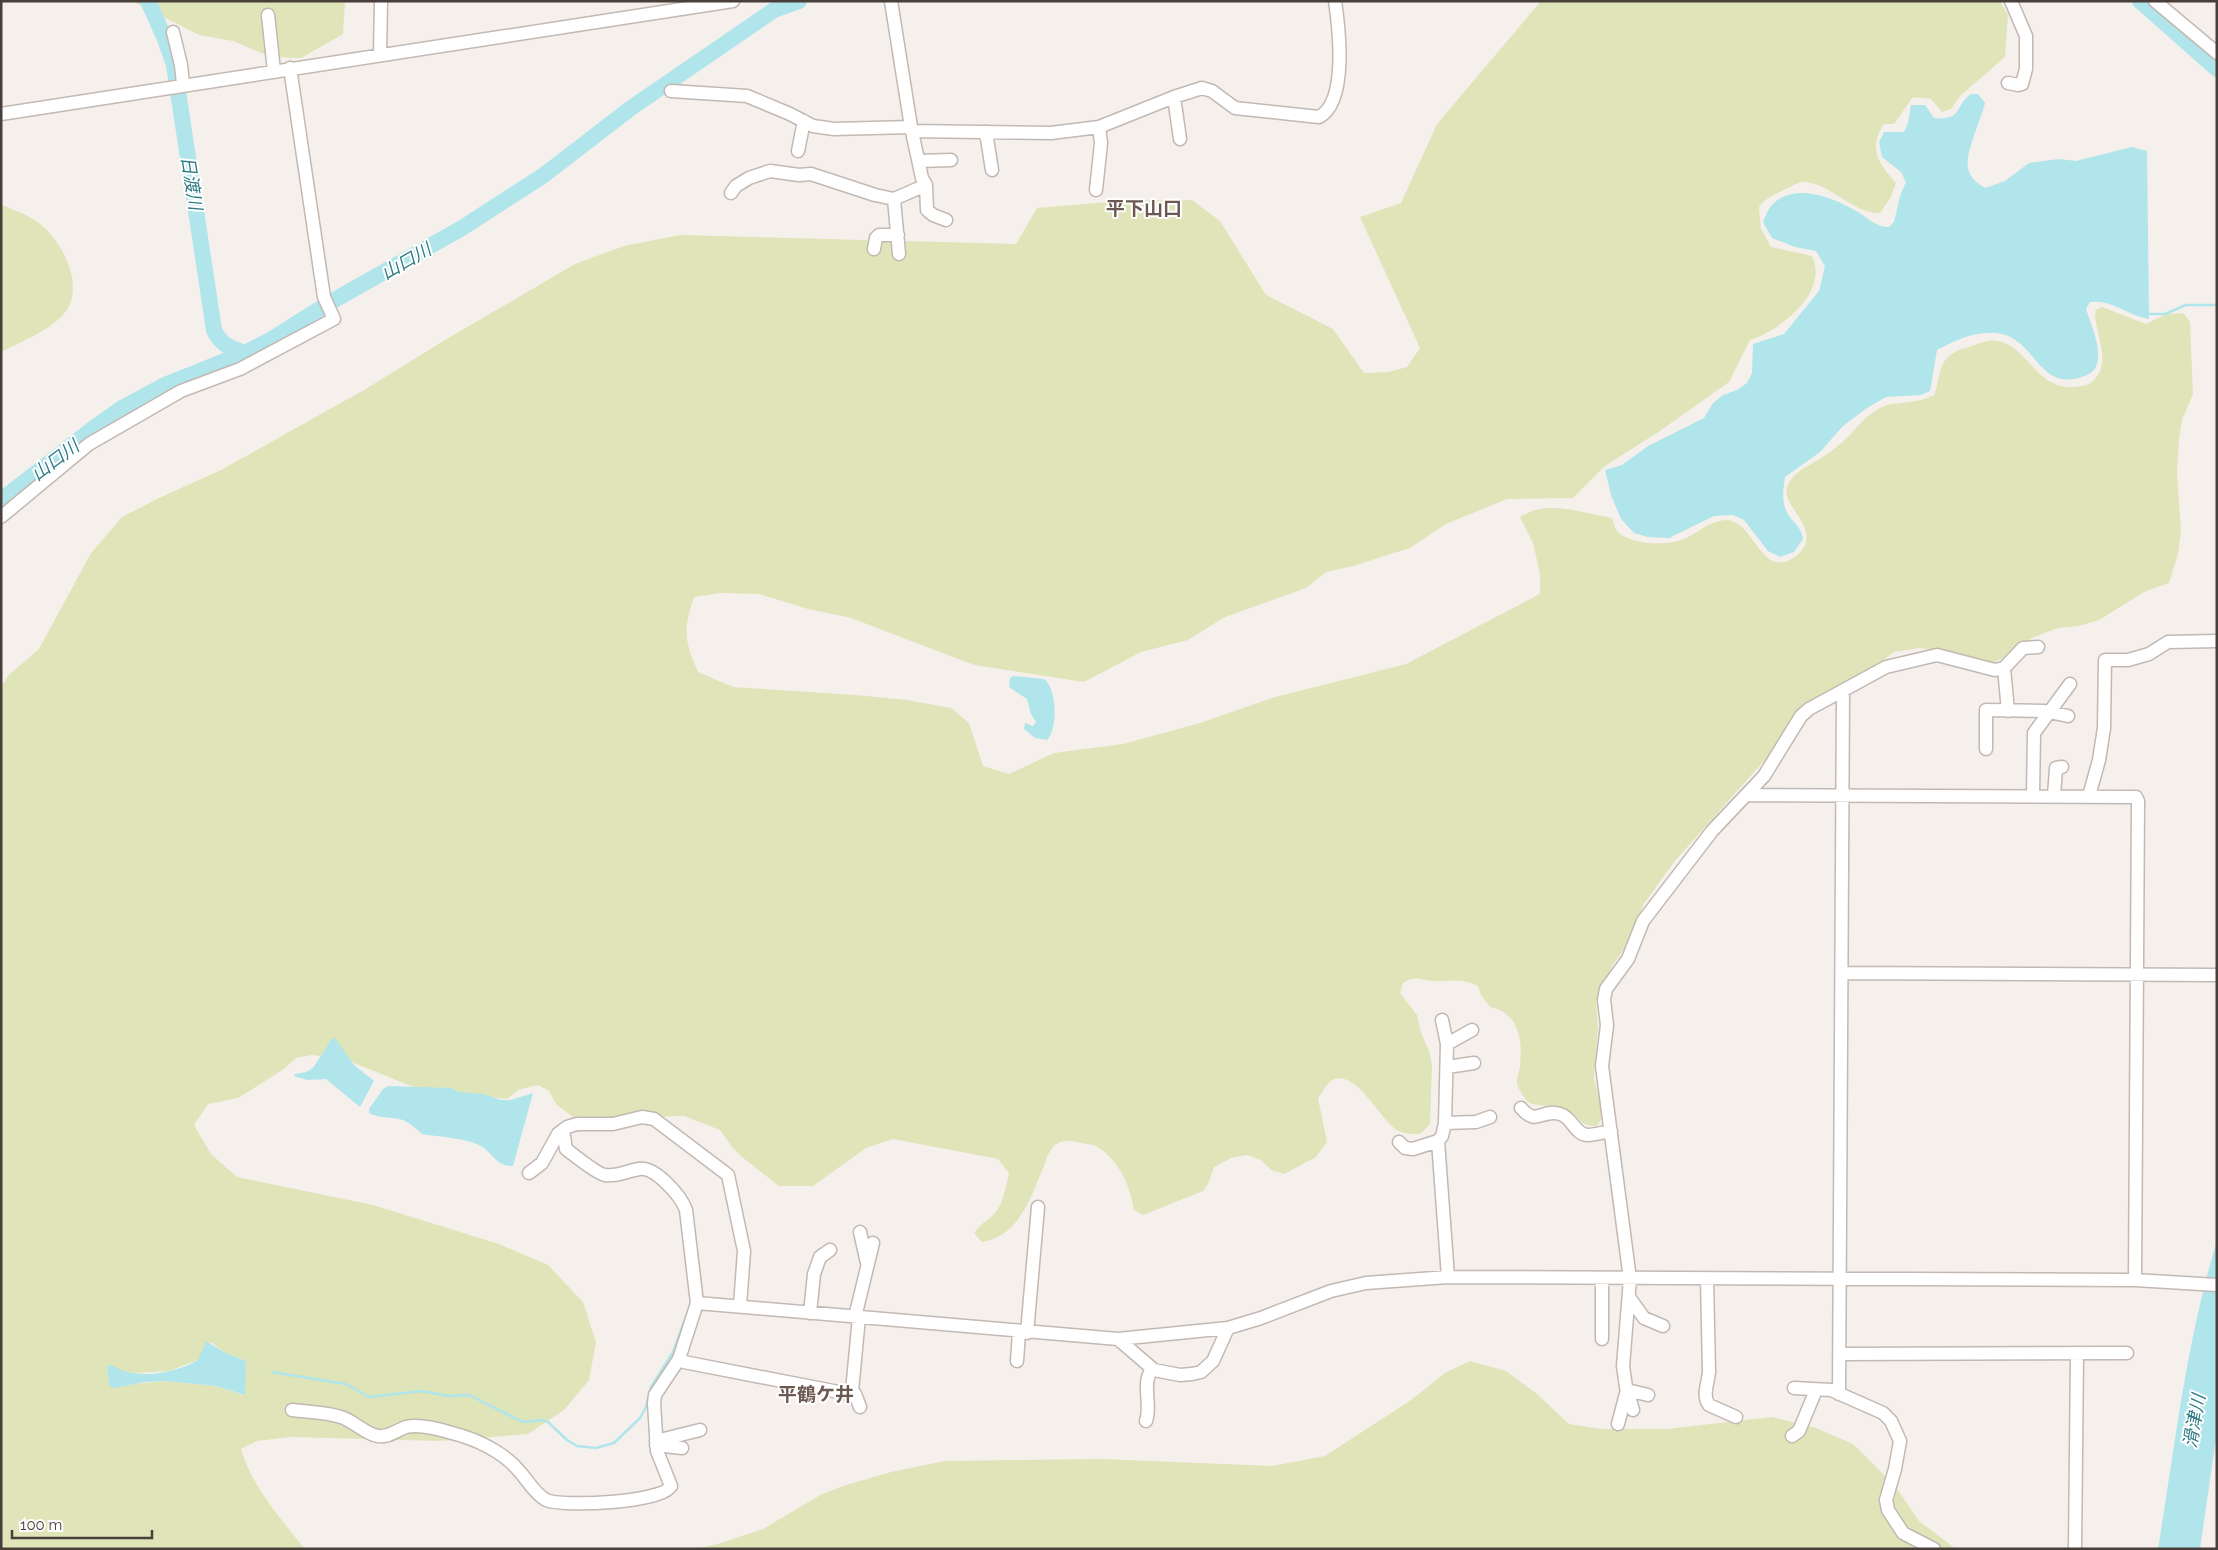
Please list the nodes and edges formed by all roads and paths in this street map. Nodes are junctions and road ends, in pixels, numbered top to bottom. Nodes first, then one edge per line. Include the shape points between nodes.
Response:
1 (381, 1) edge
2 (733, 1) edge
3 (891, 1) edge
4 (1335, 1) edge
5 (2011, 1) edge
6 (2155, 1) edge
7 (268, 15) dead end
8 (173, 32) dead end
9 (2217, 54) edge
10 (380, 55) junction
11 (290, 68) junction
12 (274, 71) junction
13 (2008, 83) dead end
14 (178, 85) junction
15 (671, 91) dead end
16 (1174, 97) junction
17 (1, 114) edge
18 (804, 121) junction
19 (1099, 126) junction
20 (912, 129) junction
21 (986, 132) junction
22 (1180, 139) dead end
23 (798, 151) dead end
24 (951, 160) dead end
25 (919, 161) junction
26 (992, 170) dead end
27 (926, 185) junction
28 (1096, 190) dead end
29 (731, 193) dead end
30 (894, 199) junction
31 (946, 220) dead end
32 (898, 235) junction
33 (874, 249) dead end
34 (899, 254) dead end
35 (1, 517) edge
36 (2217, 641) edge
37 (2038, 647) dead end
38 (2004, 668) junction
39 (2070, 684) dead end
40 (1843, 692) junction
41 (2008, 711) junction
42 (2048, 713) junction
43 (2068, 716) dead end
44 (1986, 749) dead end
45 (2062, 767) dead end
46 (1747, 795) junction
47 (1842, 795) junction
48 (2033, 796) junction
49 (2054, 796) junction
50 (2089, 796) junction
51 (1842, 973) junction
52 (2137, 975) junction
53 (2217, 975) edge
54 (1442, 1020) dead end
55 (1472, 1030) dead end
56 (1447, 1044) junction
57 (1474, 1063) dead end
58 (1447, 1067) junction
59 (1521, 1108) dead end
60 (1490, 1117) dead end
61 (1445, 1123) junction
62 (563, 1130) junction
63 (1611, 1131) junction
64 (1438, 1140) junction
65 (1399, 1142) dead end
66 (529, 1173) dead end
67 (1038, 1207) dead end
68 (860, 1232) dead end
69 (873, 1243) dead end
70 (830, 1250) dead end
71 (868, 1266) junction
72 (1448, 1277) junction
73 (1602, 1279) junction
74 (1630, 1279) junction
75 (1708, 1279) junction
76 (1840, 1280) junction
77 (2135, 1280) junction
78 (2217, 1285) edge
79 (1628, 1298) junction
80 (697, 1303) junction
81 (740, 1306) junction
82 (810, 1312) junction
83 (857, 1317) junction
84 (1663, 1326) dead end
85 (1228, 1328) junction
86 (1023, 1332) junction
87 (1118, 1340) junction
88 (1602, 1340) dead end
89 (2077, 1353) junction
90 (1840, 1354) junction
91 (2127, 1354) dead end
92 (679, 1359) junction
93 (1017, 1360) dead end
94 (1152, 1369) junction
95 (1794, 1388) dead end
96 (1627, 1390) junction
97 (1816, 1390) junction
98 (852, 1391) junction
99 (1839, 1394) junction
100 (1648, 1395) dead end
101 (860, 1407) dead end
102 (292, 1410) dead end
103 (1634, 1410) dead end
104 (1736, 1417) dead end
105 (1146, 1421) dead end
106 (1618, 1424) dead end
107 (700, 1430) dead end
108 (1792, 1436) dead end
109 (656, 1443) junction
110 (682, 1448) dead end
111 (1934, 1549) edge
112 (2075, 1549) edge

1 - 10 street
2 - 10 street
3 - 20 street
4 - 16 street via 1341,55 1332,104 1327,113 1314,117 1235,108 1212,91 1202,88
5 - 13 street via 2026,36 2027,47 2022,84
6 - 9 street
7 - 12 street
8 - 14 street via 182,70
10 - 11 street
11 - 12 street
11 - 35 street via 326,303 334,319 240,369 181,391 89,444
12 - 14 street
14 - 17 street
15 - 18 street via 747,96
16 - 19 street
16 - 22 street
18 - 20 street via 834,130
18 - 23 street
19 - 21 street via 1051,133
19 - 28 street via 1101,143
20 - 21 street
20 - 25 street
21 - 26 street
24 - 25 street
25 - 27 street
27 - 30 street
27 - 31 street via 927,210
29 - 30 street via 749,178 782,171 811,174
30 - 32 street
32 - 33 street via 879,235
32 - 34 street
36 - 50 street via 2168,642 2149,654 2128,660 2105,660 2104,728
37 - 38 street via 2023,648
38 - 40 street via 1977,667 1937,655 1886,667
38 - 41 street
39 - 42 street
40 - 46 street via 1801,716 1771,765
40 - 47 street
41 - 42 street
41 - 44 street via 1986,710
42 - 43 street
42 - 48 street via 2034,733
45 - 49 street via 2056,768
46 - 47 street
46 - 63 street via 1712,831 1643,921 1628,959 1606,989 1607,1025 1602,1066
47 - 48 street
47 - 51 street
48 - 49 street
49 - 50 street
50 - 52 street via 2136,797 2138,801
51 - 52 street
51 - 76 street
52 - 53 street
52 - 77 street
54 - 56 street
55 - 56 street
56 - 58 street
57 - 58 street
58 - 61 street
59 - 63 street via 1533,1118 1550,1113 1561,1114 1580,1133 1587,1135
60 - 61 street via 1476,1122
61 - 64 street
62 - 66 street via 542,1163
62 - 80 street via 566,1149 602,1175 645,1170 660,1177 680,1199 686,1210
62 - 81 street via 577,1124 651,1118 728,1174 744,1251
63 - 74 street
64 - 65 street via 1413,1149 1405,1148
64 - 72 street
67 - 86 street
68 - 71 street
69 - 71 street
70 - 82 street via 820,1258 814,1274
71 - 83 street
72 - 73 street
72 - 85 street via 1357,1285 1331,1291
73 - 74 street
73 - 88 street
74 - 75 street
74 - 79 street
75 - 76 street
75 - 104 street via 1709,1372 1706,1401
76 - 77 street
76 - 90 street
77 - 78 street
79 - 84 street via 1644,1318
79 - 96 street via 1623,1366
80 - 81 street
80 - 92 street
81 - 82 street
82 - 83 street
83 - 86 street
83 - 98 street
85 - 87 street
85 - 94 street via 1213,1361 1201,1372 1180,1374
86 - 87 street
86 - 93 street
87 - 94 street
89 - 90 street
89 - 91 street
89 - 112 street
90 - 99 street
92 - 98 street via 849,1394
92 - 109 street via 655,1395
94 - 105 street via 1147,1379
95 - 97 street
96 - 100 street
96 - 103 street
96 - 106 street
97 - 99 street via 1831,1390
97 - 108 street via 1799,1431
98 - 101 street
99 - 111 street via 1883,1413 1891,1421 1900,1441 1886,1500 1888,1510 1903,1533
102 - 109 street via 339,1416 375,1436 383,1437 413,1426 452,1433 478,1442 509,1461 547,1500 610,1502 640,1500 664,1493 671,1486 656,1451
107 - 109 street
109 - 110 street

